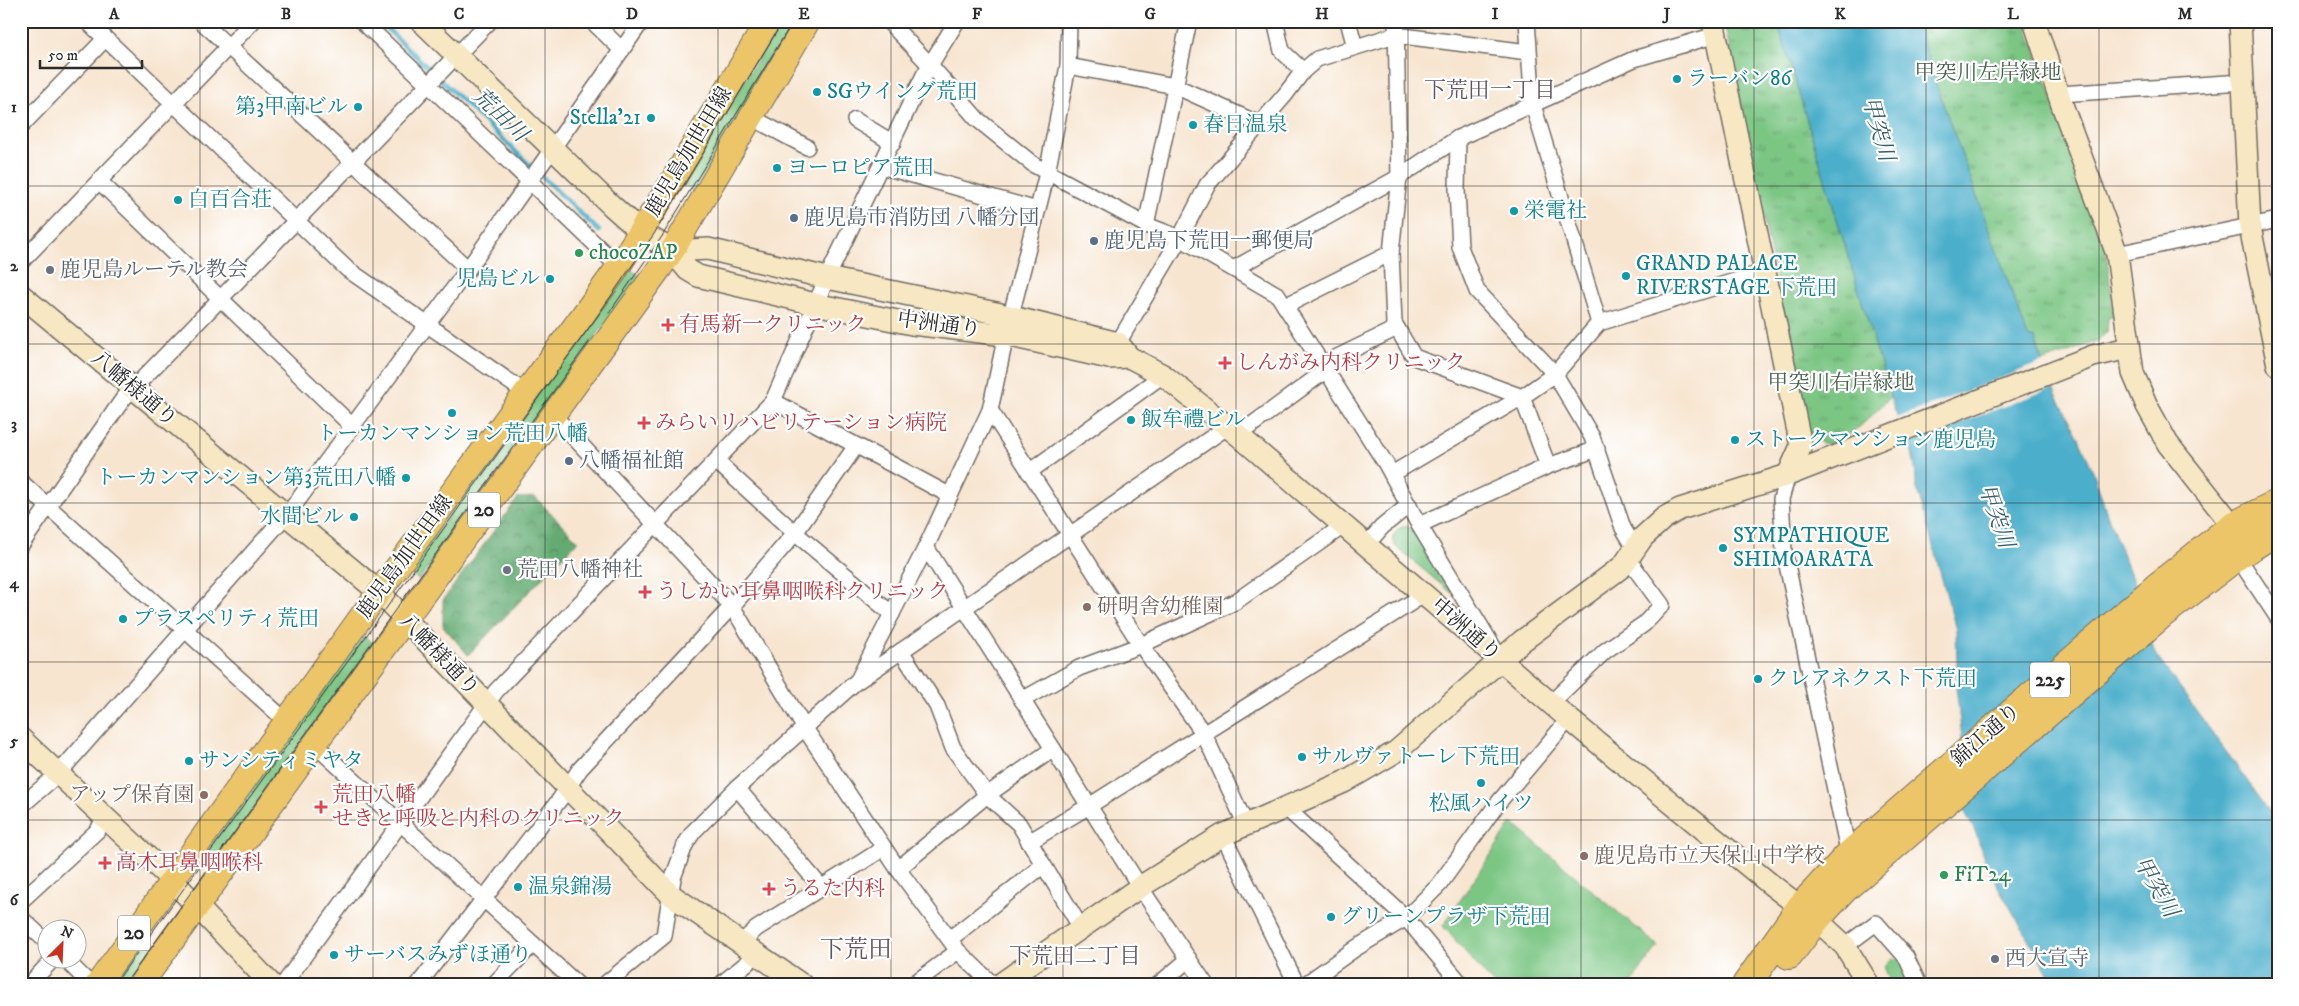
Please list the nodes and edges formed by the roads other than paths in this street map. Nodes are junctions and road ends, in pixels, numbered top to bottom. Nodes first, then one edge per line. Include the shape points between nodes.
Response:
1 (87, 21) edge
2 (201, 21) edge
3 (253, 21) edge
4 (362, 21) edge
5 (421, 21) edge
6 (490, 21) edge
7 (592, 21) edge
8 (642, 21) edge
9 (768, 21) edge
10 (808, 21) edge
11 (888, 21) edge
12 (956, 21) edge
13 (1069, 21) edge
14 (1189, 21) edge
15 (1275, 21) edge
16 (1348, 21) edge
17 (1527, 21) edge
18 (2034, 21) edge
19 (2240, 21) edge
20 (1396, 28) edge
21 (1714, 28) edge
22 (105, 38) junction
23 (228, 47) junction
24 (1356, 47) junction
25 (622, 50) junction
26 (1528, 52) junction
27 (456, 56) junction
28 (930, 65) junction
29 (1068, 66) junction
30 (1303, 71) junction
31 (433, 79) junction
32 (2243, 82) junction
33 (1175, 86) junction
34 (2059, 94) junction
35 (174, 104) junction
36 (1533, 105) junction
37 (751, 117) junction
38 (855, 120) dead end
39 (1259, 124) junction
40 (21, 126) edge
41 (1458, 138) junction
42 (893, 143) junction
43 (807, 147) dead end
44 (548, 157) junction
45 (352, 161) junction
46 (882, 166) junction
47 (1047, 173) junction
48 (1399, 177) junction
49 (531, 179) junction
50 (99, 181) junction
51 (1038, 210) junction
52 (2278, 220) edge
53 (295, 221) junction
54 (1146, 225) junction
55 (2250, 227) junction
56 (640, 231) junction
57 (1180, 238) junction
58 (672, 251) junction
59 (1391, 253) junction
60 (2117, 254) junction
61 (21, 262) edge
62 (618, 266) junction
63 (1235, 268) junction
64 (468, 269) junction
65 (1764, 272) junction
66 (827, 278) junction
67 (21, 295) edge
68 (221, 297) junction
69 (917, 297) junction
70 (815, 304) junction
71 (1285, 306) junction
72 (427, 324) junction
73 (912, 324) junction
74 (1599, 324) junction
75 (1008, 326) junction
76 (1397, 328) junction
77 (2128, 348) junction
78 (1123, 350) junction
79 (2278, 365) edge
80 (1323, 368) junction
81 (1555, 374) junction
82 (1163, 375) junction
83 (133, 388) junction
84 (526, 393) junction
85 (1522, 397) junction
86 (773, 400) junction
87 (990, 410) junction
88 (553, 415) junction
89 (352, 426) junction
90 (1233, 431) junction
91 (856, 446) junction
92 (1597, 449) junction
93 (716, 461) junction
94 (1548, 466) junction
95 (1029, 472) junction
96 (1392, 474) junction
97 (1788, 475) junction
98 (21, 482) edge
99 (949, 495) junction
100 (2278, 504) edge
101 (1409, 505) junction
102 (49, 506) junction
103 (287, 515) junction
104 (656, 525) junction
105 (1419, 525) junction
106 (1343, 526) junction
107 (2234, 526) junction
108 (2278, 530) edge
109 (795, 533) junction
110 (1070, 536) junction
111 (1367, 544) junction
112 (21, 546) edge
113 (926, 547) junction
114 (1632, 554) junction
115 (2237, 556) junction
116 (379, 592) junction
117 (1425, 594) junction
118 (2159, 601) junction
119 (732, 606) junction
120 (964, 607) junction
121 (892, 614) junction
122 (2278, 618) edge
123 (405, 620) junction
124 (186, 630) junction
125 (1141, 645) junction
126 (901, 651) junction
127 (1501, 660) junction
128 (858, 680) junction
129 (1022, 700) junction
130 (1551, 703) junction
131 (487, 704) junction
132 (1569, 719) junction
133 (286, 721) junction
134 (804, 727) junction
135 (1204, 734) junction
136 (21, 739) edge
137 (315, 745) junction
138 (1053, 749) junction
139 (58, 774) junction
140 (567, 788) junction
141 (738, 788) junction
142 (987, 795) junction
143 (21, 806) edge
144 (1089, 806) junction
145 (1285, 807) junction
146 (104, 817) junction
147 (400, 821) junction
148 (1246, 825) junction
149 (1223, 835) junction
150 (1029, 842) junction
151 (884, 848) junction
152 (1849, 856) junction
153 (1042, 866) junction
154 (898, 869) junction
155 (172, 880) junction
156 (821, 887) junction
157 (1140, 887) junction
158 (671, 895) junction
159 (483, 898) junction
160 (21, 901) edge
161 (197, 906) junction
162 (1808, 913) junction
163 (21, 918) edge
164 (1406, 918) junction
165 (1080, 928) junction
166 (38, 934) edge
167 (533, 944) junction
168 (954, 945) junction
169 (1844, 946) junction
170 (750, 948) junction
171 (1189, 959) junction
172 (45, 968) edge
173 (74, 968) edge
174 (1455, 982) edge
175 (29, 985) edge
176 (92, 985) edge
177 (96, 985) edge
178 (140, 985) edge
179 (272, 985) edge
180 (283, 985) edge
181 (418, 985) edge
182 (493, 985) edge
183 (578, 985) edge
184 (604, 985) edge
185 (720, 985) edge
186 (802, 985) edge
187 (912, 985) edge
188 (998, 985) edge
189 (1158, 985) edge
190 (1206, 985) edge
191 (1298, 985) edge
192 (1304, 985) edge
193 (1746, 985) edge
194 (1768, 985) edge
195 (1869, 985) edge
196 (1919, 985) edge

1 - 22 street
2 - 23 street
3 - 23 street
4 - 31 street
5 - 27 street, 中洲通り
6 - 27 street
7 - 25 street
8 - 25 street
9 - 56 main road, 鹿児島加世田線 / 20
10 - 37 main road, 鹿児島加世田線 / 20
11 - 28 street
12 - 28 street
13 - 29 street
14 - 33 street
15 - 30 street via 1282,51
16 - 24 street
17 - 26 street
18 - 34 street
19 - 32 street
20 - 24 street
20 - 26 street
20 - 48 street
21 - 36 street via 1634,59
21 - 65 street
22 - 35 street
22 - 40 street
23 - 35 street
23 - 45 street
24 - 30 street via 1317,59
25 - 44 street
26 - 36 street
27 - 31 street
27 - 44 street, 中洲通り
28 - 42 street
28 - 47 street via 977,119
29 - 33 street
29 - 47 street
30 - 39 street
31 - 45 street
31 - 49 street
32 - 34 street
32 - 55 street
33 - 39 street
33 - 54 street
34 - 60 street
35 - 50 street
35 - 53 street
36 - 41 street
36 - 74 street
37 - 43 street
37 - 58 main road, 鹿児島加世田線 / 20
38 - 42 street
39 - 57 street via 1207,185
41 - 48 street
41 - 81 street via 1460,247 1477,291
42 - 46 street
44 - 49 street
44 - 56 street, 中洲通り
45 - 53 street
45 - 64 street
46 - 51 street
46 - 66 street
47 - 51 street
47 - 54 street
48 - 59 street
48 - 63 street
49 - 62 street
49 - 64 street
50 - 61 street
50 - 68 street
51 - 75 street
52 - 55 street
53 - 68 street
53 - 72 street via 347,269
54 - 57 street
55 - 60 street
55 - 79 street
56 - 58 street, 中洲通り
56 - 62 main road, 鹿児島加世田線 / 20
57 - 63 street
57 - 78 street
58 - 66 street, 中洲通り via 708,250
58 - 70 street, 中洲通り via 688,270 698,276
58 - 88 main road, 鹿児島加世田線 / 20
59 - 71 street
59 - 76 street via 1394,322
60 - 77 street
62 - 84 main road, 鹿児島加世田線 / 20
63 - 71 street via 1278,295
64 - 72 street
65 - 74 street
65 - 97 street via 1800,446
66 - 69 street, 中洲通り
66 - 70 street
67 - 83 street, 八幡様通り
68 - 83 street
68 - 89 street
69 - 73 street
69 - 75 street, 中洲通り
70 - 73 street, 中洲通り
70 - 86 street
71 - 80 street
72 - 84 street
72 - 89 street
73 - 75 street, 中洲通り
74 - 81 street
75 - 78 street, 中洲通り via 1110,358
75 - 87 street
76 - 80 street
76 - 85 street via 1414,357
77 - 97 street via 2084,360
77 - 107 street via 2137,383 2168,444
78 - 82 street, 中洲通り
80 - 90 street
80 - 96 street
81 - 85 street
81 - 92 street
82 - 90 street, 中洲通り
82 - 95 street
83 - 102 street
83 - 103 street, 八幡様通り
84 - 116 main road, 鹿児島加世田線 / 20
85 - 94 street
85 - 96 street
86 - 91 street
86 - 93 street
87 - 95 street
87 - 99 street
88 - 104 street
88 - 123 main road, 鹿児島加世田線 / 20
89 - 103 street
90 - 106 street, 中洲通り
90 - 110 street
91 - 99 street
91 - 109 street
92 - 94 street
92 - 114 street
93 - 104 street
93 - 109 street
94 - 105 street
95 - 110 street
96 - 101 street
97 - 114 street via 1664,518 1643,537
97 - 152 street via 1781,499 1784,551
98 - 102 street
99 - 113 street
100 - 107 highway, 錦江通り / 225
101 - 105 street
101 - 111 street
102 - 112 street
102 - 124 street
103 - 116 street, 八幡様通り
103 - 124 street
104 - 119 street
104 - 131 street
105 - 127 street
106 - 111 street, 中洲通り
106 - 125 street via 1235,602
107 - 115 street
107 - 118 highway, 錦江通り / 225
108 - 115 highway, 錦江通り / 225
109 - 119 street
109 - 121 street
110 - 120 street
110 - 125 street
111 - 117 street, 中洲通り
113 - 120 street
113 - 121 street
114 - 127 street via 1623,566
114 - 130 street via 1662,605 1644,624 1605,651
115 - 118 highway, 錦江通り / 225
115 - 122 street
116 - 123 street, 八幡様通り
116 - 133 main road, 鹿児島加世田線 / 20
117 - 127 street, 中洲通り
117 - 135 street
118 - 152 highway, 錦江通り / 225 via 1944,771
118 - 162 highway, 錦江通り / 225 via 1952,797 1845,888
119 - 134 street
119 - 140 street via 580,769
120 - 126 street
120 - 129 street
121 - 128 street
123 - 131 street, 八幡様通り
123 - 137 main road, 鹿児島加世田線 / 20
124 - 133 street
124 - 139 street
125 - 129 street via 1079,668
125 - 135 street
126 - 128 street
126 - 142 street via 937,706 953,748
127 - 130 street, 中洲通り
127 - 145 street via 1397,751 1344,782
128 - 134 street
129 - 138 street
130 - 132 street, 中洲通り
131 - 140 street, 八幡様通り
131 - 147 street
132 - 162 street, 中洲通り
132 - 164 street via 1498,803 1440,885
133 - 155 main road, 鹿児島加世田線 / 20
134 - 141 street
134 - 151 street
135 - 144 street
135 - 148 street
136 - 139 street
137 - 147 street
137 - 161 main road, 鹿児島加世田線 / 20
138 - 142 street
138 - 144 street
139 - 143 street
139 - 146 street
140 - 158 street, 八幡様通り
140 - 159 street
141 - 156 street
141 - 158 street via 685,844 673,878
142 - 150 street via 1019,824
142 - 154 street
144 - 150 street
144 - 157 street
145 - 148 street
145 - 164 street
146 - 155 street
146 - 160 street via 98,830
147 - 159 street
147 - 180 street
148 - 149 street
149 - 157 street
149 - 191 street
150 - 153 street
151 - 154 street
151 - 156 street
152 - 162 highway, 錦江通り / 225
153 - 165 street
153 - 168 street
154 - 168 street
155 - 161 street
155 - 177 main road, 鹿児島加世田線 / 20
156 - 170 street via 756,929
157 - 165 street
157 - 171 street
158 - 170 street, 八幡様通り
158 - 184 street via 664,936
159 - 167 street
159 - 181 street
161 - 178 main road, 鹿児島加世田線 / 20
161 - 179 street
162 - 169 street, 中洲通り
162 - 193 highway, 225
162 - 194 highway, 225
163 - 166 street
164 - 174 street
164 - 192 street
165 - 188 street
167 - 182 street
167 - 183 street
168 - 187 street
168 - 188 street via 988,980
169 - 195 street, 中洲通り
169 - 196 street via 1876,923 1906,957
170 - 185 street
170 - 186 street, 八幡様通り
171 - 189 street
171 - 190 street
172 - 175 street
173 - 176 street

